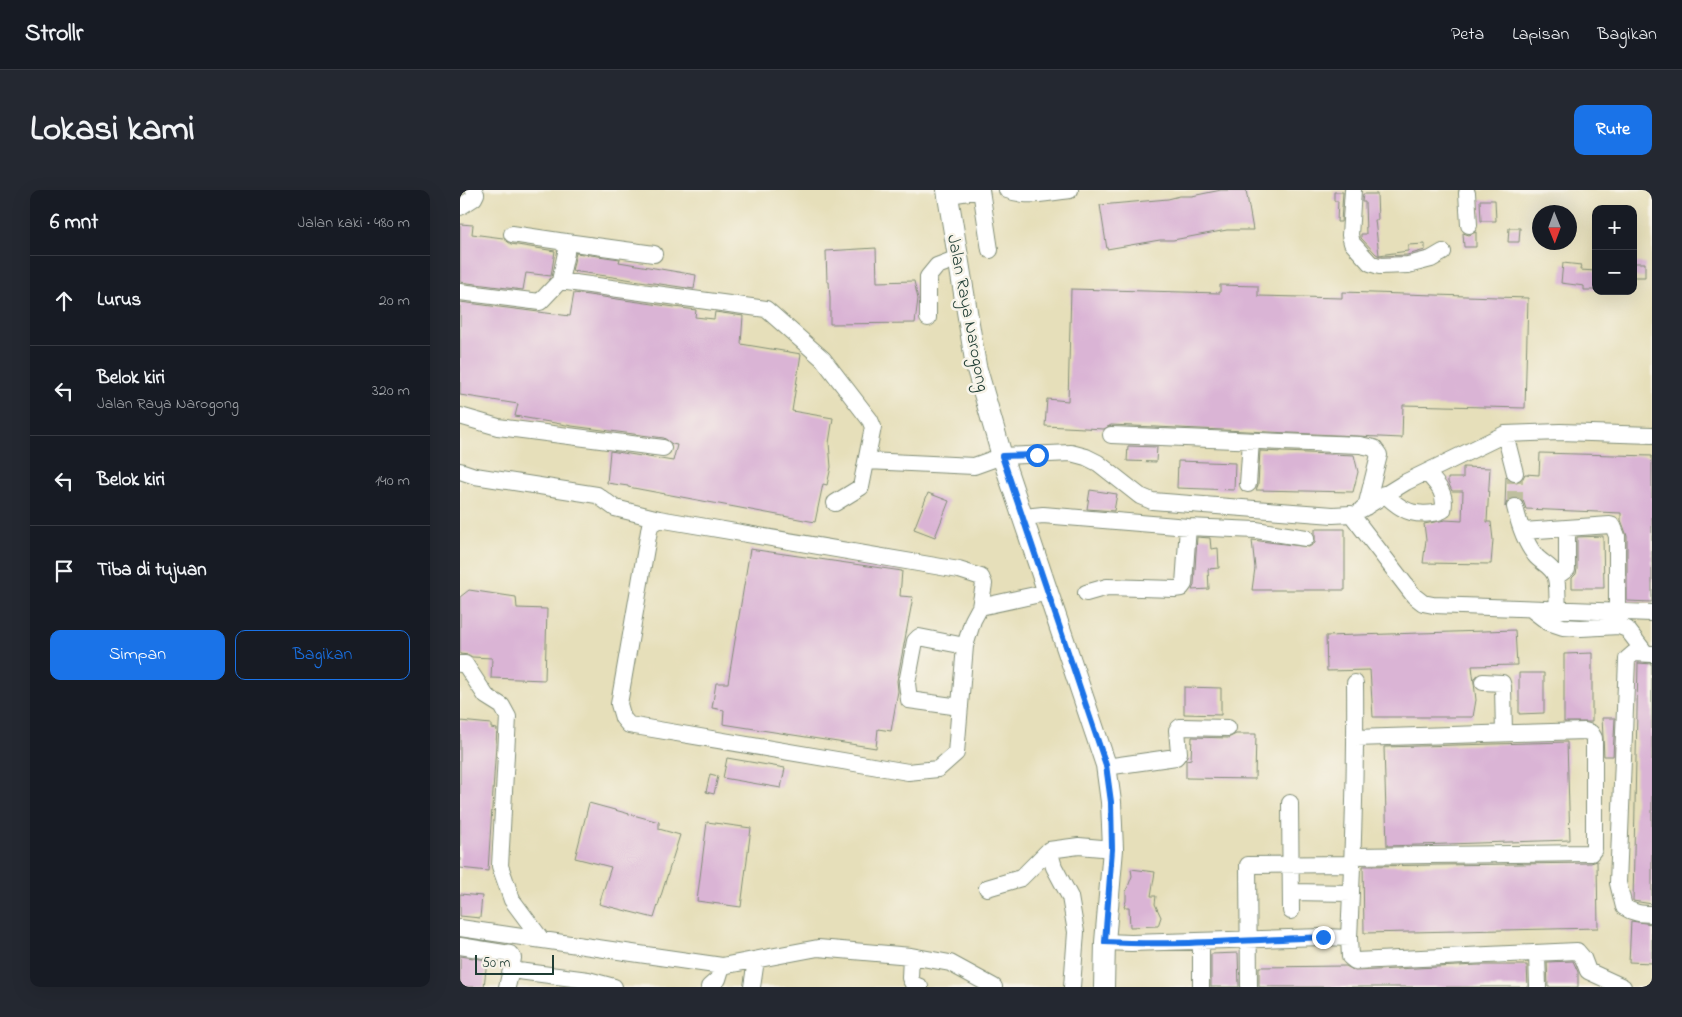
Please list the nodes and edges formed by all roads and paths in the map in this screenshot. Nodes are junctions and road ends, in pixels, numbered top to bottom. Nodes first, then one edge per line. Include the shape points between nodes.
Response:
1 (474, 190) edge
2 (981, 190) edge
3 (1007, 190) edge
4 (1070, 190) edge
5 (1353, 190) edge
6 (947, 191) edge
7 (1463, 191) edge
8 (460, 207) edge
9 (1469, 225) dead end
10 (512, 234) dead end
11 (559, 241) junction
12 (990, 250) dead end
13 (1443, 252) dead end
14 (654, 254) dead end
15 (958, 258) junction
16 (560, 281) junction
17 (460, 292) edge
18 (928, 318) dead end
19 (460, 416) edge
20 (1505, 434) junction
21 (1111, 435) dead end
22 (1652, 436) edge
23 (1252, 441) junction
24 (663, 448) dead end
25 (1002, 456) junction
26 (866, 461) junction
27 (460, 471) edge
28 (1427, 473) junction
29 (1515, 473) tunnel mouth
30 (1248, 484) dead end
31 (1384, 494) junction
32 (835, 503) dead end
33 (1366, 507) junction
34 (1515, 507) tunnel mouth
35 (1351, 514) junction
36 (1024, 517) junction
37 (659, 519) junction
38 (1188, 527) junction
39 (1568, 528) junction
40 (1523, 532) junction
41 (1306, 538) dead end
42 (1556, 577) junction
43 (1049, 592) junction
44 (1086, 593) dead end
45 (980, 607) junction
46 (1531, 609) junction
47 (1558, 609) junction
48 (1616, 611) junction
49 (1652, 612) edge
50 (965, 646) junction
51 (1649, 654) edge
52 (460, 664) edge
53 (1483, 682) dead end
54 (1354, 683) dead end
55 (960, 707) junction
56 (1228, 728) dead end
57 (1504, 733) junction
58 (1355, 738) junction
59 (1106, 765) junction
60 (1290, 803) dead end
61 (1112, 849) junction
62 (1049, 850) junction
63 (1353, 860) junction
64 (1290, 864) junction
65 (987, 888) dead end
66 (1291, 892) junction
67 (1351, 893) junction
68 (1291, 911) dead end
69 (1652, 914) edge
70 (460, 928) edge
71 (1349, 938) junction
72 (541, 939) junction
73 (1249, 940) junction
74 (1105, 942) junction
75 (1201, 942) junction
76 (460, 946) edge
77 (1536, 953) junction
78 (911, 956) junction
79 (756, 960) junction
80 (722, 966) junction
81 (511, 970) junction
82 (507, 987) edge
83 (614, 987) edge
84 (709, 987) edge
85 (752, 987) edge
86 (920, 987) edge
87 (994, 987) edge
88 (1072, 987) edge
89 (1104, 987) edge
90 (1201, 987) edge
91 (1250, 987) edge
92 (1538, 987) edge
93 (1623, 987) edge

1 - 8 street via 474,198
2 - 6 street via 956,194
2 - 12 street
3 - 4 street via 1028,195
5 - 13 street via 1350,235 1370,264 1408,265
6 - 15 main road, Jalan Raya Narogong
7 - 9 street
10 - 11 street
11 - 14 street
11 - 16 street via 566,246
15 - 18 street via 937,266 928,277
15 - 25 main road, Jalan Raya Narogong via 976,366
16 - 17 street via 540,302
16 - 26 street via 766,309 823,359 870,420 873,427
19 - 24 street via 498,427
20 - 22 street via 1560,432
20 - 28 street
20 - 29 street
21 - 23 street
23 - 30 street
23 - 33 street via 1374,448 1379,455
25 - 26 street via 974,466
25 - 35 street via 1071,453 1086,457 1152,501
25 - 36 main road, Jalan Raya Narogong
26 - 32 street via 861,486
27 - 37 street via 597,495 615,508
28 - 31 street
28 - 31 street via 1443,493 1444,507 1438,513 1405,510
31 - 33 street
33 - 35 street
34 - 40 street
35 - 46 street via 1414,596 1423,603
36 - 38 street via 1043,514
36 - 43 main road, Jalan Raya Narogong
37 - 45 street via 959,570 981,577 984,584
37 - 55 street via 650,525 619,704 629,725 908,772 938,768 956,753
38 - 41 street via 1256,530
38 - 44 street via 1184,584 1181,588 1107,587
39 - 40 street
39 - 42 street via 1567,569
39 - 48 street via 1610,525 1615,528
40 - 42 street via 1536,556 1549,566
42 - 47 street
43 - 45 street
43 - 59 main road, Jalan Raya Narogong
45 - 50 street
46 - 47 street
46 - 51 street via 1548,622 1564,627 1619,626 1627,629
47 - 48 street
48 - 49 street
50 - 55 street
50 - 55 street via 915,640 907,683 909,700
51 - 69 street via 1634,653 1628,660 1618,882 1624,907
52 - 72 street via 465,664 486,696 502,706 508,717 500,866 512,900
53 - 57 street via 1502,683
54 - 58 street
56 - 59 street via 1180,727 1177,730 1179,753 1176,757
57 - 58 street
57 - 63 street via 1592,733 1592,853
58 - 63 street
59 - 61 main road, Jalan Raya Narogong
60 - 64 street
61 - 62 street via 1079,846
61 - 74 main road, Jalan Raya Narogong
62 - 65 street via 1021,878
62 - 88 street via 1070,897 1076,932
63 - 64 street
63 - 67 street
64 - 66 street
64 - 73 street via 1250,864 1247,867
66 - 67 street
66 - 68 street
67 - 71 street
70 - 72 street
71 - 73 street
71 - 77 street via 1350,957 1355,961
72 - 80 street
73 - 75 street
73 - 91 street
74 - 75 street
74 - 89 main road, Jalan Raya Narogong
75 - 90 street
76 - 81 street via 510,954 513,958
77 - 92 street
77 - 93 street via 1577,951 1588,971
78 - 79 street via 818,948
78 - 86 street via 910,978
78 - 87 street via 950,963
79 - 80 street
79 - 85 street
80 - 84 street via 718,979
81 - 82 street
81 - 83 street via 588,980

